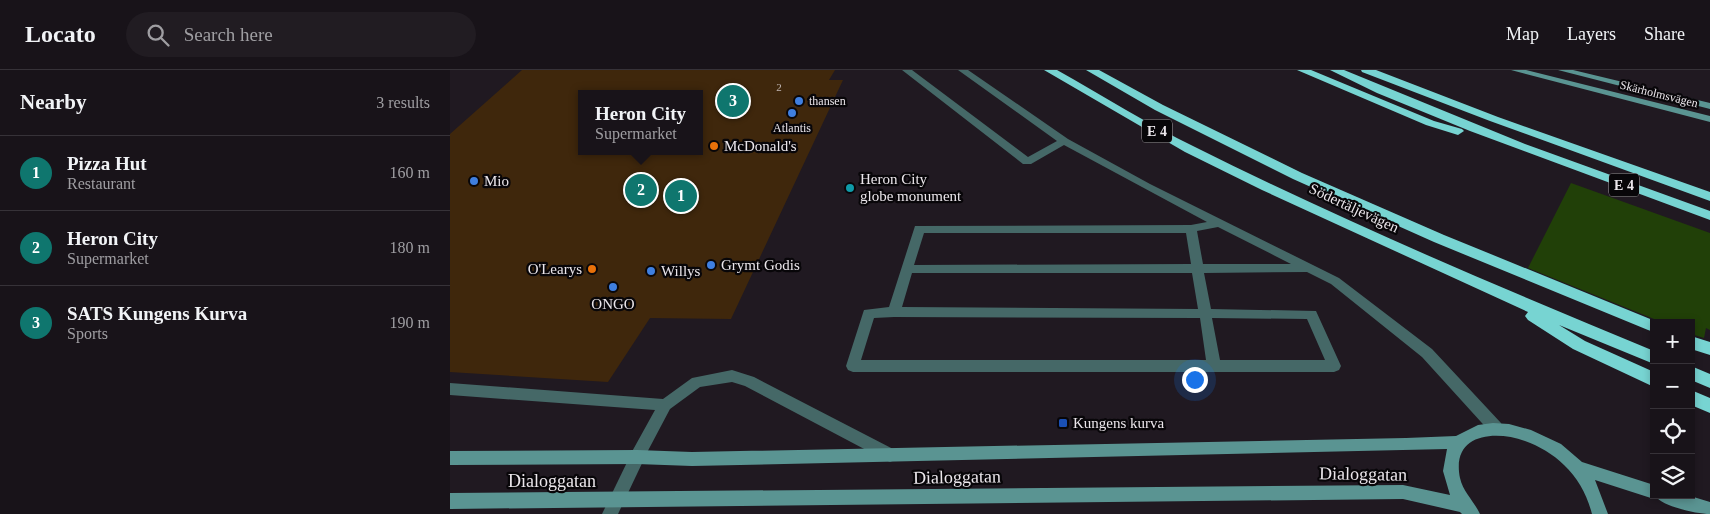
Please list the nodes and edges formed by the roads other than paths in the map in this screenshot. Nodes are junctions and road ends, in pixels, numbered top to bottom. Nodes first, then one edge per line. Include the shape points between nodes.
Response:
1 (906, 70) edge
2 (962, 70) edge
3 (1049, 70) edge
4 (1091, 70) edge
5 (1302, 70) edge
6 (1335, 70) edge
7 (1366, 70) edge
8 (1515, 70) edge
9 (1562, 70) edge
10 (1710, 106) edge
11 (1710, 119) edge
12 (1064, 141) junction
13 (1539, 153) junction
14 (1710, 197) edge
15 (1710, 216) edge
16 (1218, 223) junction
17 (1191, 229) junction
18 (1313, 268) junction
19 (907, 269) junction
20 (1198, 269) junction
21 (1487, 288) junction
22 (894, 312) junction
23 (1205, 315) junction
24 (1650, 324) edge
25 (1695, 343) edge
26 (1710, 349) edge
27 (1650, 356) edge
28 (1214, 366) junction
29 (1695, 375) edge
30 (1650, 378) edge
31 (1710, 381) edge
32 (450, 389) edge
33 (1695, 399) edge
34 (665, 405) junction
35 (1710, 406) edge
36 (1496, 428) junction
37 (1458, 442) junction
38 (890, 455) junction
39 (637, 457) junction
40 (450, 458) edge
41 (1578, 468) junction
42 (1650, 491) edge
43 (1676, 499) edge
44 (450, 501) edge
45 (614, 507) edge
46 (1468, 510) edge
47 (1710, 510) edge
48 (1600, 514) edge

1 - 12 street via 1027,162
2 - 12 street
3 - 21 highway, Södertäljevägen / E 4 via 1189,149
4 - 24 highway via 1207,132 1317,185
5 - 13 highway via 1430,123
6 - 13 highway, E 4
7 - 14 highway
8 - 11 street, Skärholmsvägen
9 - 10 street, Skärholmsvägen
12 - 16 street
13 - 15 highway, E 4
16 - 17 street
16 - 18 street
17 - 19 street via 919,228
17 - 20 street
18 - 20 street
18 - 36 street via 1335,281 1427,353
19 - 20 street
19 - 22 street
20 - 23 street
21 - 27 highway, Södertäljevägen / E 4
21 - 30 highway via 1579,344
22 - 23 street
22 - 28 street via 869,312 853,366
23 - 28 street
23 - 28 street via 1311,314 1334,366
25 - 26 highway
29 - 31 highway
32 - 34 street
33 - 35 highway
34 - 38 street via 697,382 732,376 749,381
34 - 39 street
36 - 37 street via 1474,431
36 - 41 street via 1524,433 1553,447
37 - 38 street, Dialoggatan via 1406,446
37 - 46 street via 1450,459 1452,481
38 - 39 street, Dialoggatan
39 - 40 street, Dialoggatan
39 - 45 street
41 - 42 street
41 - 48 street via 1595,493
43 - 47 street
44 - 45 street, Dialoggatan
45 - 46 street, Dialoggatan via 1403,492

